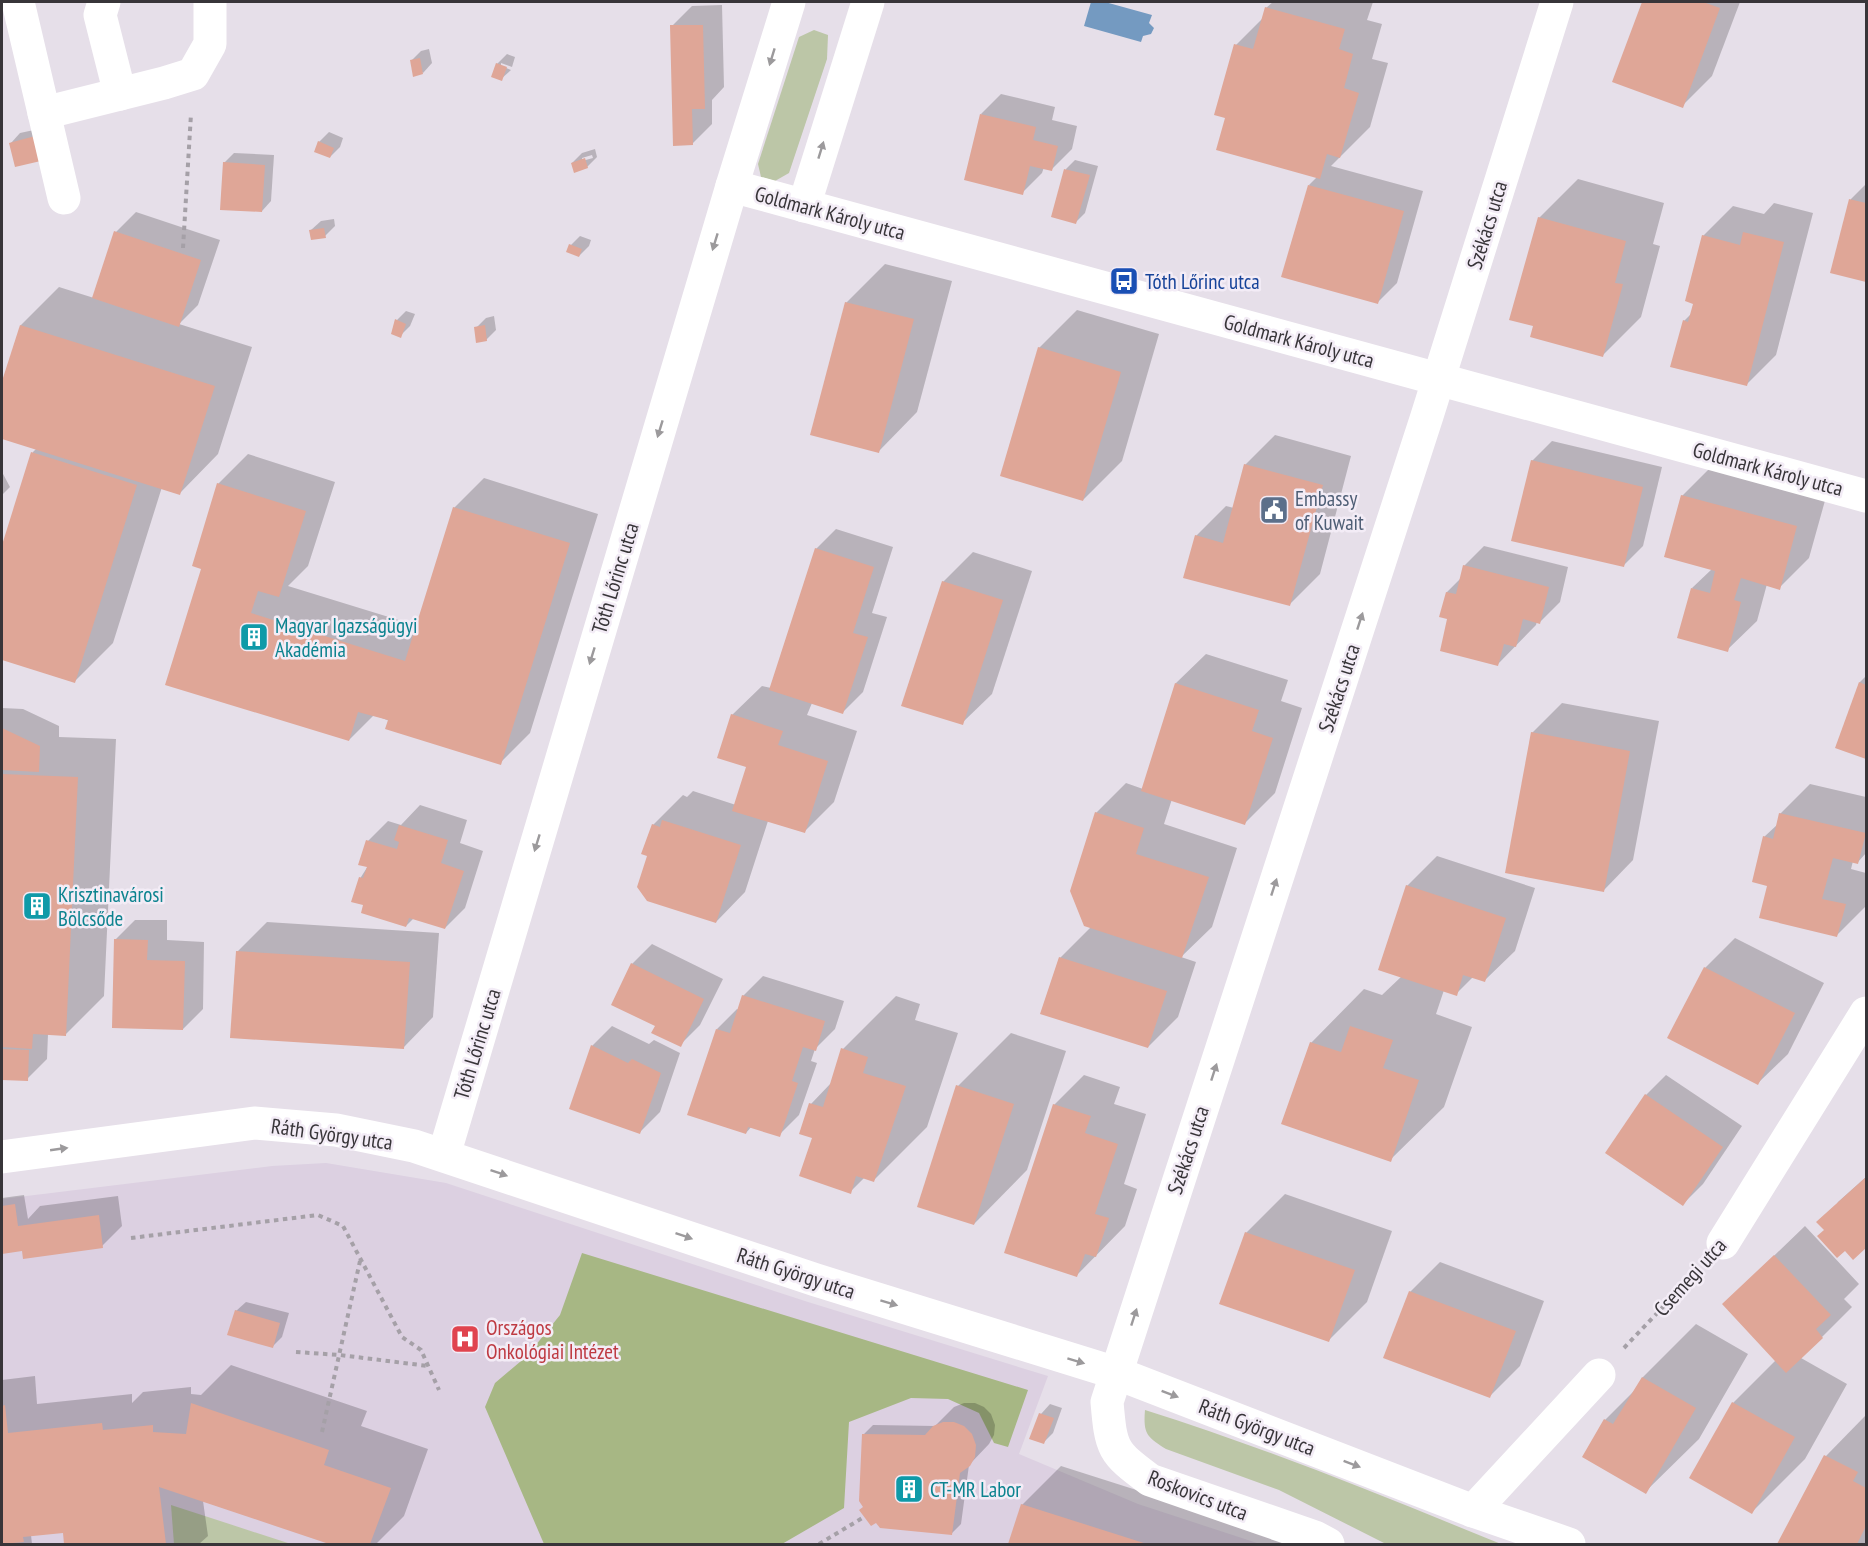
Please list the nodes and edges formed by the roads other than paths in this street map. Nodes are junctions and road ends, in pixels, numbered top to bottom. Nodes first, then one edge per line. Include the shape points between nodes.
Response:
1 (18, 2) edge
2 (104, 2) edge
3 (210, 2) edge
4 (789, 2) edge
5 (1557, 2) edge
6 (863, 3) edge
7 (120, 94) junction
8 (44, 113) junction
9 (732, 186) junction
10 (64, 198) dead end
11 (804, 206) junction
12 (1438, 377) junction
13 (1866, 496) edge
14 (1866, 1013) edge
15 (444, 1155) junction
16 (2, 1157) edge
17 (1723, 1243) road end
18 (1116, 1373) junction
19 (1599, 1375) road end
20 (1473, 1511) junction
21 (1328, 1545) edge
22 (1569, 1545) edge

1 - 8 street
2 - 7 street via 100,15
3 - 7 street via 210,44 193,74
4 -> 9 street, Tóth Lőrinc utca
5 - 12 street, Székács utca
11 -> 6 street
7 - 8 street
8 - 10 street
9 - 11 street, Goldmark Károly utca
9 -> 15 street, Tóth Lőrinc utca
11 - 12 street, Goldmark Károly utca
12 - 13 street, Goldmark Károly utca
18 -> 12 street, Székács utca
14 - 17 street, Csemegi utca
16 -> 15 street, Ráth György utca via 254,1124 336,1130
15 -> 18 street, Ráth György utca via 816,1280
18 -> 20 street, Ráth György utca
18 - 21 street, Roskovics utca via 1107,1402 1110,1434 1115,1449 1130,1465 1150,1480 1315,1537
19 - 20 street
20 - 22 street, Ráth György utca

